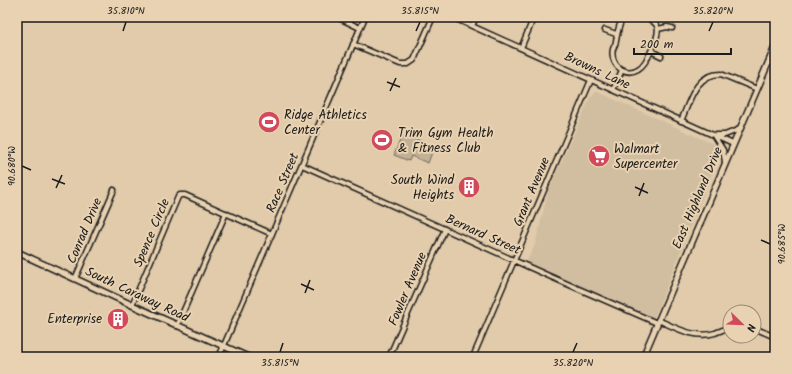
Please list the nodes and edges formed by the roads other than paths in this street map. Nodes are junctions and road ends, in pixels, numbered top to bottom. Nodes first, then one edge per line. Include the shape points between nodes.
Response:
1 (337, 17) edge
2 (365, 17) edge
3 (433, 17) edge
4 (452, 17) edge
5 (476, 17) edge
6 (534, 17) edge
7 (623, 17) edge
8 (645, 17) edge
9 (472, 26) junction
10 (360, 28) junction
11 (672, 28) dead end
12 (658, 29) junction
13 (605, 30) dead end
14 (616, 34) junction
15 (353, 44) junction
16 (775, 47) edge
17 (521, 48) junction
18 (651, 51) junction
19 (662, 56) dead end
20 (622, 70) junction
21 (591, 80) junction
22 (757, 89) junction
23 (613, 90) junction
24 (681, 121) junction
25 (740, 129) junction
26 (714, 135) junction
27 (733, 144) junction
28 (725, 162) junction
29 (302, 164) junction
30 (114, 190) dead end
31 (226, 213) junction
32 (445, 229) junction
33 (272, 234) junction
34 (17, 252) edge
35 (514, 260) junction
36 (75, 279) junction
37 (132, 305) junction
38 (657, 322) junction
39 (177, 326) junction
40 (722, 331) edge
41 (762, 331) edge
42 (775, 337) edge
43 (224, 346) junction
44 (219, 357) edge
45 (248, 357) edge
46 (389, 357) edge
47 (473, 357) edge
48 (643, 357) edge

1 - 10 street
2 - 10 street, Race Street
3 - 15 street via 415,58 408,64 400,64
4 - 9 street, Browns Lane
5 - 9 street
6 - 17 street
7 - 14 street
8 - 12 street via 655,23
9 - 17 street, Browns Lane
10 - 15 street, Race Street
11 - 12 street
12 - 18 street
13 - 14 street
14 - 20 street via 613,58 617,67
15 - 29 street, Race Street
16 - 22 main road, East Highland Drive
17 - 21 street, Browns Lane
18 - 19 street
18 - 20 street via 640,68
20 - 23 street
21 - 23 street, Browns Lane
21 - 35 street, Grant Avenue
22 - 24 street via 722,74 704,78 698,84
22 - 25 main road, East Highland Drive
23 - 24 street, Browns Lane
24 - 26 street, Browns Lane
25 - 26 street via 725,135
25 - 27 main road, East Highland Drive
26 - 27 street, Browns Lane
26 - 28 street via 723,150
27 - 28 main road, East Highland Drive
28 - 38 main road, East Highland Drive
29 - 32 street, Bernard Street
29 - 33 street, Race Street
30 - 36 street, Conrad Drive
31 - 33 street, Spence Circle
31 - 37 street, Spence Circle via 185,195 179,196
31 - 39 street
32 - 35 street, Bernard Street
32 - 46 street, Fowler Avenue
33 - 43 street, Race Street
34 - 36 main road, South Caraway Road
35 - 38 street, Bernard Street
35 - 47 street, Grant Avenue
36 - 37 main road, South Caraway Road
37 - 39 main road, South Caraway Road
38 - 40 street, Bernard Street via 698,335
38 - 48 main road, East Highland Drive
39 - 43 main road, South Caraway Road
41 - 42 street
43 - 44 street, Race Street
43 - 45 main road, South Caraway Road

